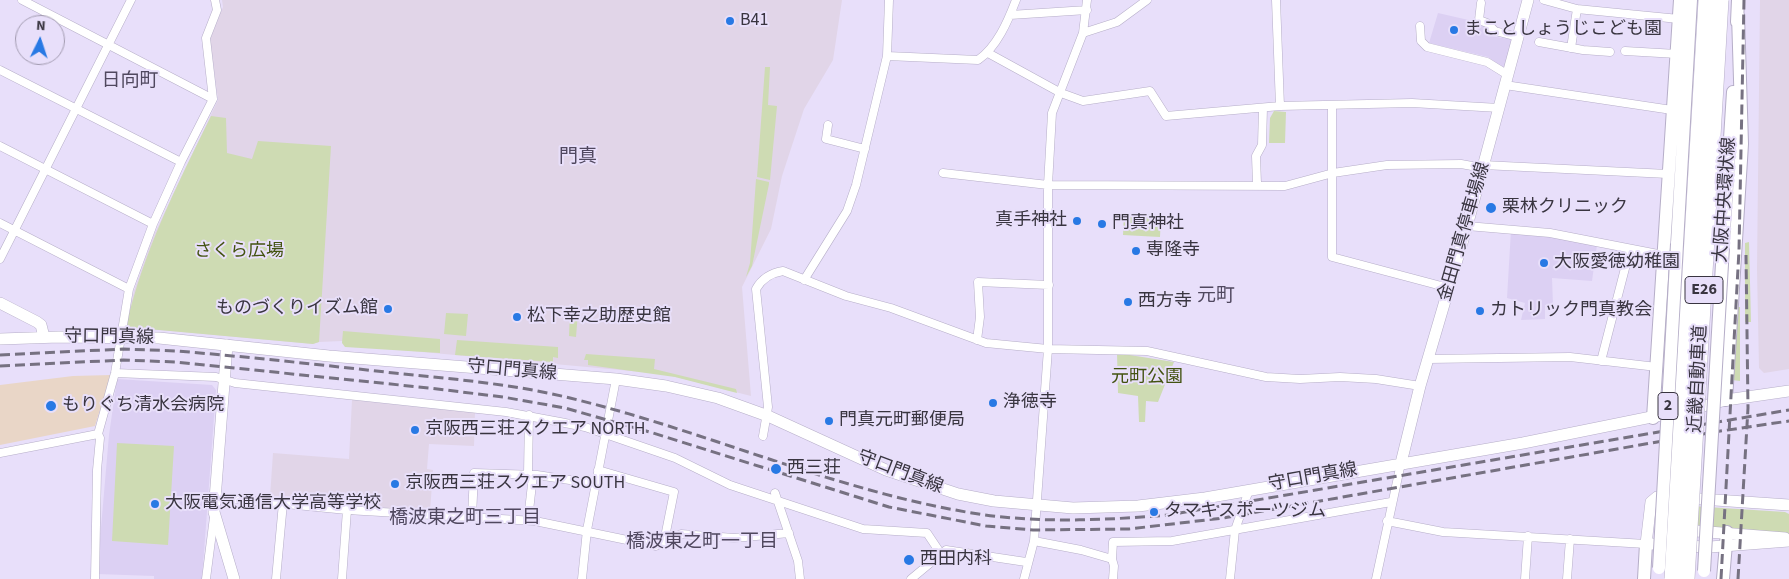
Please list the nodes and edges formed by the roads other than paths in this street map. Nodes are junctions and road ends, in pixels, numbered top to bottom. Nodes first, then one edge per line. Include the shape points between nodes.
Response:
1 (22, 0) edge
2 (131, 0) edge
3 (215, 0) edge
4 (888, 0) edge
5 (1016, 0) edge
6 (1087, 0) edge
7 (1147, 0) edge
8 (1276, 0) edge
9 (1528, 0) edge
10 (1544, 0) edge
11 (1680, 0) edge
12 (1691, 0) edge
13 (1706, 0) edge
14 (1721, 0) edge
15 (1738, 0) edge
16 (1481, 3) dead end
17 (1577, 9) junction
18 (1087, 10) junction
19 (1738, 15) junction
20 (1010, 16) junction
21 (1679, 19) junction
22 (1420, 26) dead end
23 (1083, 33) junction
24 (1518, 37) junction
25 (1539, 42) dead end
26 (108, 44) junction
27 (1571, 48) junction
28 (1625, 51) dead end
29 (1610, 52) dead end
30 (988, 53) junction
31 (1677, 54) junction
32 (887, 56) junction
33 (0, 70) edge
34 (1506, 80) junction
35 (1061, 92) junction
36 (213, 99) junction
37 (1280, 106) junction
38 (1332, 106) junction
39 (76, 108) junction
40 (1263, 108) junction
41 (1499, 108) junction
42 (1672, 110) junction
43 (828, 125) dead end
44 (0, 146) edge
45 (865, 149) junction
46 (181, 162) junction
47 (1483, 167) junction
48 (45, 170) junction
49 (943, 173) dead end
50 (1333, 173) junction
51 (1668, 174) junction
52 (1257, 184) junction
53 (1048, 185) junction
54 (0, 223) edge
55 (153, 224) junction
56 (1467, 226) junction
57 (14, 230) junction
58 (1630, 249) junction
59 (1663, 255) junction
60 (0, 259) edge
61 (804, 280) junction
62 (1049, 285) junction
63 (1449, 288) junction
64 (129, 289) junction
65 (0, 303) edge
66 (44, 337) junction
67 (119, 338) junction
68 (0, 340) edge
69 (977, 340) junction
70 (227, 345) junction
71 (1658, 346) junction
72 (1730, 347) junction
73 (1048, 349) junction
74 (1428, 359) junction
75 (1601, 361) junction
76 (1657, 367) junction
77 (114, 373) junction
78 (616, 379) junction
79 (224, 380) junction
80 (1420, 386) junction
81 (1789, 391) edge
82 (1726, 400) junction
83 (529, 415) junction
84 (768, 416) junction
85 (1653, 418) junction
86 (98, 434) junction
87 (605, 435) junction
88 (763, 436) dead end
89 (0, 453) edge
90 (1401, 463) junction
91 (598, 470) junction
92 (530, 474) junction
93 (596, 484) junction
94 (1249, 490) junction
95 (777, 496) junction
96 (215, 497) junction
97 (1391, 502) junction
98 (283, 503) junction
99 (1789, 505) edge
100 (1035, 506) junction
101 (347, 510) junction
102 (214, 512) junction
103 (472, 517) junction
104 (528, 520) junction
105 (1387, 521) junction
106 (1649, 528) junction
107 (587, 530) junction
108 (1234, 530) junction
109 (1727, 532) junction
110 (789, 533) junction
111 (1528, 536) junction
112 (1570, 539) junction
113 (1789, 540) edge
114 (1034, 541) junction
115 (664, 542) junction
116 (1646, 544) junction
117 (1726, 545) junction
118 (941, 554) junction
119 (1112, 559) junction
120 (1026, 562) junction
121 (1659, 574) edge
122 (1704, 575) edge
123 (95, 579) edge
124 (206, 579) edge
125 (234, 579) edge
126 (276, 579) edge
127 (342, 579) edge
128 (582, 579) edge
129 (800, 579) edge
130 (911, 579) edge
131 (1024, 579) edge
132 (1113, 579) edge
133 (1230, 579) edge
134 (1376, 579) edge
135 (1524, 579) edge
136 (1567, 579) edge
137 (1644, 579) edge
138 (1672, 579) edge
139 (1687, 579) edge
140 (1723, 579) edge

1 - 26 street
2 - 26 street
3 - 36 street via 217,10 206,38
4 - 32 street
5 - 20 street
6 - 18 street
7 - 23 street via 1117,22
8 - 37 street
9 - 24 main road, 金田門真停車場線
10 - 17 street
11 - 21 main road
12 - 121 main road, 2, bridge
13 - 138 highway, 近畿自動車道 / E26, bridge
14 - 139 highway, 近畿自動車道 / E26, bridge
15 - 19 main road, 大阪中央環状線
16 - 24 street via 1479,20 1495,31
17 - 21 street
17 - 27 street
18 - 20 street
18 - 23 street
19 - 72 main road via 1742,144
19 - 122 main road, 大阪中央環状線, bridge
20 - 30 street
21 - 31 main road
22 - 34 street via 1421,41 1426,47 1487,62
23 - 35 street
24 - 34 main road, 金田門真停車場線
25 - 27 street
26 - 36 street
26 - 39 street
27 - 29 street
28 - 31 street
30 - 32 street via 978,60
30 - 35 street
31 - 42 main road
32 - 45 street
33 - 39 street
34 - 41 main road, 金田門真停車場線
34 - 42 street
35 - 40 street via 1083,101 1150,90 1166,116
35 - 53 street via 1052,113
36 - 46 street
37 - 38 street
37 - 40 street
38 - 41 street via 1412,103
38 - 50 street
39 - 46 street
39 - 48 street
40 - 52 street via 1262,145 1256,156
41 - 47 main road, 金田門真停車場線
42 - 51 main road
43 - 45 street via 826,140
44 - 48 street
45 - 61 street via 846,211
46 - 55 street
47 - 50 street via 1399,164
47 - 51 street
47 - 56 main road, 金田門真停車場線
48 - 55 street
48 - 57 street
49 - 53 street
50 - 52 street via 1286,186
50 - 63 street via 1332,257
51 - 59 main road
52 - 53 street
53 - 62 street
54 - 57 street
55 - 64 street
56 - 58 street via 1550,233
56 - 63 main road, 金田門真停車場線
57 - 60 street
57 - 64 street
58 - 59 street
58 - 75 street
59 - 71 main road
61 - 69 street
61 - 84 street via 782,271 773,272 756,288
62 - 69 street via 978,282 980,317
62 - 73 street
63 - 74 main road, 金田門真停車場線
64 - 67 street
65 - 66 main road, 守口門真線 via 37,322
66 - 67 main road, 守口門真線
66 - 68 main road
67 - 70 main road, 守口門真線 via 159,338
67 - 77 street
69 - 73 street
70 - 78 main road, 守口門真線
70 - 79 main road
71 - 72 main road
71 - 76 main road
72 - 82 main road
73 - 80 street via 1146,351 1266,376 1300,380 1376,379
73 - 100 street
74 - 75 street via 1570,357
74 - 80 main road, 金田門真停車場線
75 - 76 street
76 - 85 main road
77 - 79 street
77 - 86 street
78 - 84 main road, 守口門真線 via 718,398
78 - 87 street
79 - 83 street
79 - 96 main road
80 - 90 main road, 金田門真停車場線
81 - 82 main road, 守口門真線
82 - 85 main road, 守口門真線
83 - 87 street via 585,427
83 - 92 street
84 - 88 street via 763,425
84 - 100 main road, 守口門真線 via 921,483 967,496
85 - 90 main road, 守口門真線
86 - 89 street
86 - 123 street
87 - 91 street
87 - 95 street via 675,458 730,485
90 - 94 main road, 守口門真線
90 - 97 street
91 - 93 street
91 - 115 street via 674,492
92 - 93 street
92 - 103 street via 474,473
92 - 104 street
93 - 107 street
94 - 100 main road, 守口門真線 via 1138,506
94 - 108 street
95 - 110 street
95 - 118 street via 863,529 927,533
96 - 98 street
96 - 102 main road
97 - 105 street
97 - 108 street
98 - 101 street
98 - 126 street
99 - 106 main road via 1657,497 1651,502
100 - 114 street
101 - 103 street
101 - 127 street
102 - 124 street
102 - 125 main road
103 - 104 street
104 - 107 street
105 - 111 street via 1443,532
105 - 134 street
106 - 109 main road
106 - 116 main road
107 - 115 street via 656,546
107 - 128 street
108 - 119 street via 1172,541 1113,542
108 - 133 street
109 - 113 main road
109 - 117 main road
110 - 115 street via 734,538 682,534
110 - 129 street
111 - 112 street
111 - 135 street
112 - 116 street
112 - 136 street
113 - 117 main road
114 - 119 street
114 - 120 street
116 - 117 main road
116 - 137 main road
117 - 140 main road
118 - 120 street via 946,550
118 - 130 street
119 - 132 street
120 - 131 street

